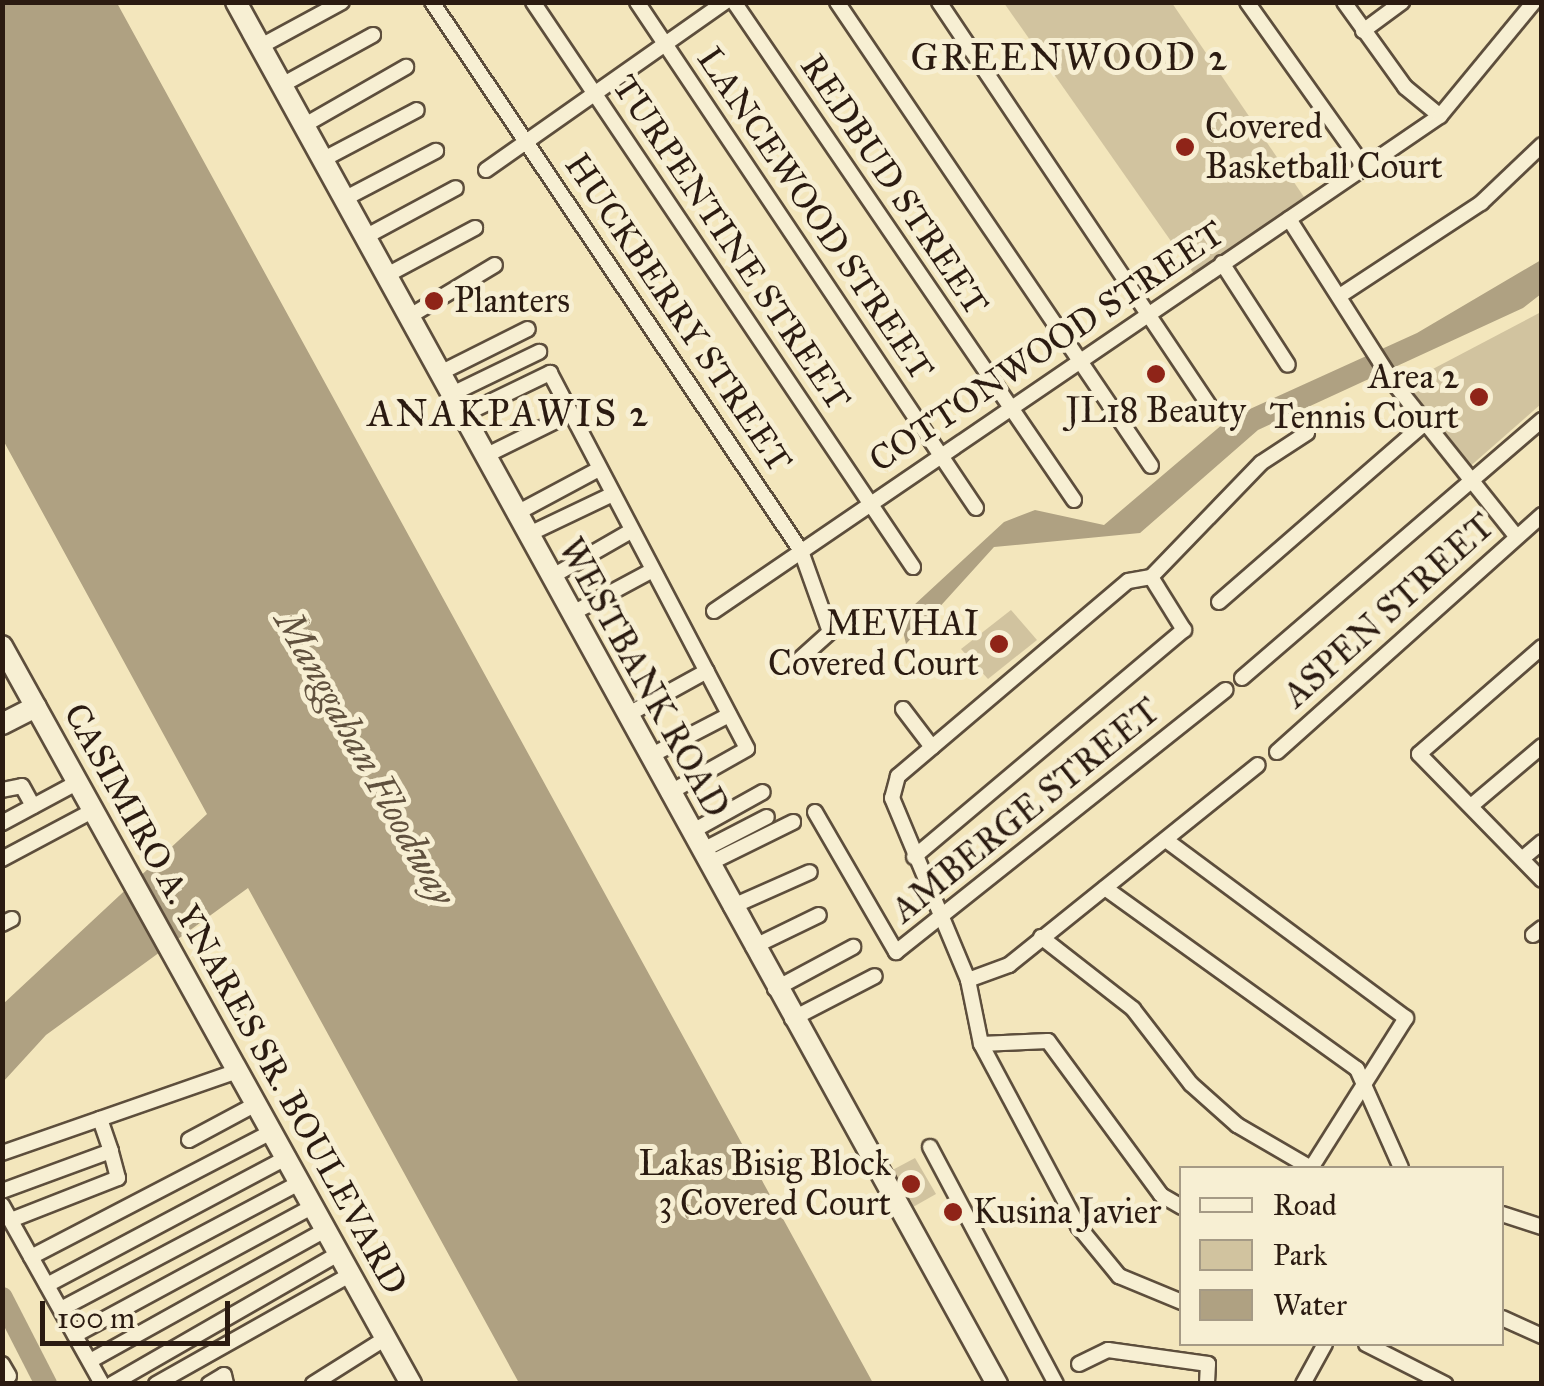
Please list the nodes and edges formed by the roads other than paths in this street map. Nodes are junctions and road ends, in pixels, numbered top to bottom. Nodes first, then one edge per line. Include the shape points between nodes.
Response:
1 (342, 2) edge
2 (432, 2) edge
3 (533, 2) edge
4 (637, 2) edge
5 (726, 2) edge
6 (734, 2) edge
7 (837, 2) edge
8 (939, 2) edge
9 (1248, 2) edge
10 (1344, 2) edge
11 (1402, 2) edge
12 (1534, 2) edge
13 (240, 4) edge
14 (1363, 30) junction
15 (373, 35) dead end
16 (664, 44) junction
17 (261, 46) junction
18 (406, 66) dead end
19 (282, 85) junction
20 (593, 90) junction
21 (417, 110) dead end
22 (1440, 116) junction
23 (303, 126) junction
24 (524, 137) junction
25 (1542, 146) edge
26 (436, 151) dead end
27 (322, 160) junction
28 (1365, 168) junction
29 (486, 170) dead end
30 (456, 188) dead end
31 (344, 199) junction
32 (1289, 219) junction
33 (474, 228) dead end
34 (365, 237) junction
35 (1222, 263) junction
36 (494, 265) dead end
37 (386, 275) junction
38 (1341, 295) junction
39 (1150, 313) junction
40 (410, 316) junction
41 (528, 329) dead end
42 (539, 352) dead end
43 (1080, 362) junction
44 (1288, 365) dead end
45 (440, 373) junction
46 (452, 394) junction
47 (1010, 409) junction
48 (1213, 412) dead end
49 (463, 414) junction
50 (570, 414) junction
51 (1542, 420) edge
52 (1424, 424) junction
53 (1307, 433) dead end
54 (485, 456) junction
55 (941, 456) junction
56 (1150, 466) dead end
57 (597, 470) junction
58 (1468, 480) junction
59 (610, 494) junction
60 (1074, 500) dead end
61 (871, 504) junction
62 (976, 508) dead end
63 (515, 514) junction
64 (1542, 515) edge
65 (630, 531) junction
66 (527, 535) junction
67 (1516, 536) junction
68 (801, 551) junction
69 (913, 567) dead end
70 (649, 572) junction
71 (551, 576) junction
72 (1151, 577) junction
73 (1218, 602) dead end
74 (714, 610) dead end
75 (571, 614) junction
76 (2, 646) edge
77 (1542, 647) edge
78 (800, 658) dead end
79 (8, 669) edge
80 (707, 671) junction
81 (1242, 678) dead end
82 (1224, 690) dead end
83 (36, 707) junction
84 (904, 709) dead end
85 (627, 715) junction
86 (729, 716) junction
87 (2, 724) edge
88 (1542, 746) edge
89 (932, 748) junction
90 (1277, 752) dead end
91 (650, 756) junction
92 (1258, 765) dead end
93 (78, 782) junction
94 (2, 790) edge
95 (764, 792) dead end
96 (669, 793) junction
97 (33, 806) junction
98 (1471, 806) junction
99 (94, 810) junction
100 (815, 812) dead end
101 (767, 818) dead end
102 (792, 822) dead end
103 (2, 823) edge
104 (1166, 840) junction
105 (1542, 842) edge
106 (700, 849) junction
107 (914, 857) junction
108 (1523, 858) junction
109 (2, 859) edge
110 (810, 872) dead end
111 (1542, 880) edge
112 (1105, 888) junction
113 (731, 907) junction
114 (819, 914) dead end
115 (944, 922) junction
116 (1041, 937) junction
117 (752, 947) junction
118 (853, 947) dead end
119 (875, 976) dead end
120 (968, 980) junction
121 (775, 989) junction
122 (792, 1019) junction
123 (982, 1044) junction
124 (240, 1070) junction
125 (1365, 1091) junction
126 (258, 1102) junction
127 (100, 1118) junction
128 (273, 1131) junction
129 (188, 1140) dead end
130 (930, 1147) dead end
131 (111, 1150) junction
132 (2, 1152) edge
133 (288, 1158) junction
134 (1308, 1166) edge
135 (1312, 1166) edge
136 (1400, 1166) edge
137 (301, 1182) junction
138 (2, 1191) edge
139 (1179, 1205) edge
140 (2, 1206) edge
141 (314, 1206) junction
142 (1504, 1215) edge
143 (10, 1220) junction
144 (1542, 1228) edge
145 (326, 1229) junction
146 (340, 1253) junction
147 (32, 1257) junction
148 (351, 1274) junction
149 (47, 1285) junction
150 (1179, 1301) edge
151 (61, 1309) junction
152 (1504, 1319) edge
153 (75, 1335) junction
154 (1542, 1336) edge
155 (386, 1338) junction
156 (1324, 1346) edge
157 (1370, 1346) edge
158 (90, 1361) junction
159 (1079, 1364) dead end
160 (102, 1384) edge
161 (112, 1384) edge
162 (156, 1384) edge
163 (209, 1384) edge
164 (226, 1384) edge
165 (313, 1384) edge
166 (411, 1384) edge
167 (996, 1384) edge
168 (1056, 1384) edge
169 (1207, 1384) edge
170 (1304, 1384) edge
171 (1444, 1384) edge

1 - 17 street
2 - 24 street, HUCKBERRY STREET
3 - 20 street, TURPENTINE STREET
4 - 16 street, LANCEWOOD STREET
5 - 16 street
6 - 47 street, REDBUD STREET
7 - 43 street
8 - 39 street
9 - 28 street
10 - 14 street
11 - 14 street
12 - 22 street, COTTONWOOD STREET
13 - 17 street, WESTBANK ROAD
14 - 22 street
15 - 19 street
16 - 20 street
16 - 55 street, LANCEWOOD STREET
17 - 19 street, WESTBANK ROAD
18 - 23 street
19 - 23 street, WESTBANK ROAD
20 - 24 street
20 - 61 street, TURPENTINE STREET
21 - 27 street
22 - 28 street, COTTONWOOD STREET
23 - 27 street, WESTBANK ROAD
24 - 29 street
24 - 68 street, HUCKBERRY STREET
25 - 38 street via 1481,203
26 - 31 street
27 - 31 street, WESTBANK ROAD
28 - 32 street, COTTONWOOD STREET
30 - 34 street
31 - 34 street, WESTBANK ROAD
32 - 35 street, COTTONWOOD STREET
32 - 38 street
33 - 37 street
34 - 37 street, WESTBANK ROAD
35 - 39 street, COTTONWOOD STREET
35 - 44 street
36 - 40 street
37 - 40 street, WESTBANK ROAD
38 - 52 street
39 - 43 street, COTTONWOOD STREET
39 - 48 street
40 - 45 street, WESTBANK ROAD
41 - 45 street
42 - 46 street
43 - 47 street, COTTONWOOD STREET
43 - 56 street
45 - 46 street, WESTBANK ROAD
46 - 49 street, WESTBANK ROAD
47 - 55 street, COTTONWOOD STREET
47 - 60 street, REDBUD STREET
49 - 50 street via 546,372
49 - 54 street, WESTBANK ROAD
50 - 54 street
50 - 57 street
51 - 58 street
52 - 58 street
52 - 73 street
53 - 72 street via 1261,463
54 - 63 street, WESTBANK ROAD
55 - 61 street, COTTONWOOD STREET
55 - 62 street, LANCEWOOD STREET
57 - 59 street
57 - 63 street
58 - 67 street
58 - 81 street
59 - 65 street
59 - 66 street
61 - 68 street, COTTONWOOD STREET
61 - 69 street, TURPENTINE STREET
63 - 66 street, WESTBANK ROAD
64 - 67 street, ASPEN STREET
65 - 70 street
65 - 71 street
66 - 71 street, WESTBANK ROAD
67 - 90 street, ASPEN STREET
68 - 74 street, COTTONWOOD STREET
68 - 78 street, HUCKBERRY STREET via 830,632
70 - 75 street
70 - 80 street
71 - 75 street, WESTBANK ROAD
72 - 89 street via 1128,582
72 - 107 street via 1184,630
75 - 85 street, WESTBANK ROAD
76 - 79 street, CASIMIRO A. YNARES SR. BOULEVARD
77 - 98 street via 1419,754
79 - 83 street, CASIMIRO A. YNARES SR. BOULEVARD
80 - 85 street
80 - 86 street
82 - 115 street, AMBERGE STREET
83 - 87 street
83 - 93 street, CASIMIRO A. YNARES SR. BOULEVARD
84 - 89 street
85 - 91 street, WESTBANK ROAD
86 - 91 street
86 - 96 street via 748,750
88 - 98 street
89 - 107 street via 898,776 892,798
91 - 96 street, WESTBANK ROAD
92 - 104 street
93 - 97 street
93 - 99 street, CASIMIRO A. YNARES SR. BOULEVARD
94 - 97 street via 22,786
95 - 106 street
96 - 106 street, WESTBANK ROAD
97 - 103 street
98 - 108 street
99 - 109 street
99 - 124 street, CASIMIRO A. YNARES SR. BOULEVARD
100 - 115 street, AMBERGE STREET via 894,951
101 - 106 street
102 - 106 street
104 - 112 street
104 - 125 street via 1406,1018
105 - 108 street
106 - 113 street, WESTBANK ROAD
107 - 115 street
108 - 111 street
110 - 113 street
112 - 116 street
112 - 125 street via 1356,1069
113 - 117 street, WESTBANK ROAD
114 - 117 street
115 - 120 street
116 - 120 street via 1004,968
116 - 134 street via 1133,1010 1191,1084 1238,1125
117 - 121 street, WESTBANK ROAD
118 - 121 street
119 - 122 street
120 - 123 street
121 - 122 street, WESTBANK ROAD
122 - 167 street, WESTBANK ROAD
123 - 139 street via 1048,1041 1161,1195
123 - 150 street via 1095,1252 1145,1292
124 - 126 street, CASIMIRO A. YNARES SR. BOULEVARD
124 - 127 street
125 - 135 street
125 - 136 street
126 - 128 street, CASIMIRO A. YNARES SR. BOULEVARD
126 - 129 street
127 - 131 street
127 - 132 street
128 - 133 street, CASIMIRO A. YNARES SR. BOULEVARD
128 - 147 street
130 - 168 street
131 - 138 street
131 - 143 street via 118,1178
133 - 137 street, CASIMIRO A. YNARES SR. BOULEVARD
133 - 149 street
137 - 141 street, CASIMIRO A. YNARES SR. BOULEVARD
137 - 151 street
140 - 143 street
141 - 145 street, CASIMIRO A. YNARES SR. BOULEVARD
141 - 153 street
142 - 144 street
143 - 147 street
145 - 146 street, CASIMIRO A. YNARES SR. BOULEVARD
145 - 158 street
146 - 148 street, CASIMIRO A. YNARES SR. BOULEVARD
146 - 161 street
147 - 149 street
148 - 155 street, CASIMIRO A. YNARES SR. BOULEVARD
148 - 162 street
149 - 151 street
151 - 153 street
152 - 154 street
153 - 158 street
155 - 165 street
155 - 166 street, CASIMIRO A. YNARES SR. BOULEVARD
156 - 170 street
157 - 171 street
158 - 160 street
159 - 169 street via 1116,1350 1208,1364
163 - 164 street via 224,1375

